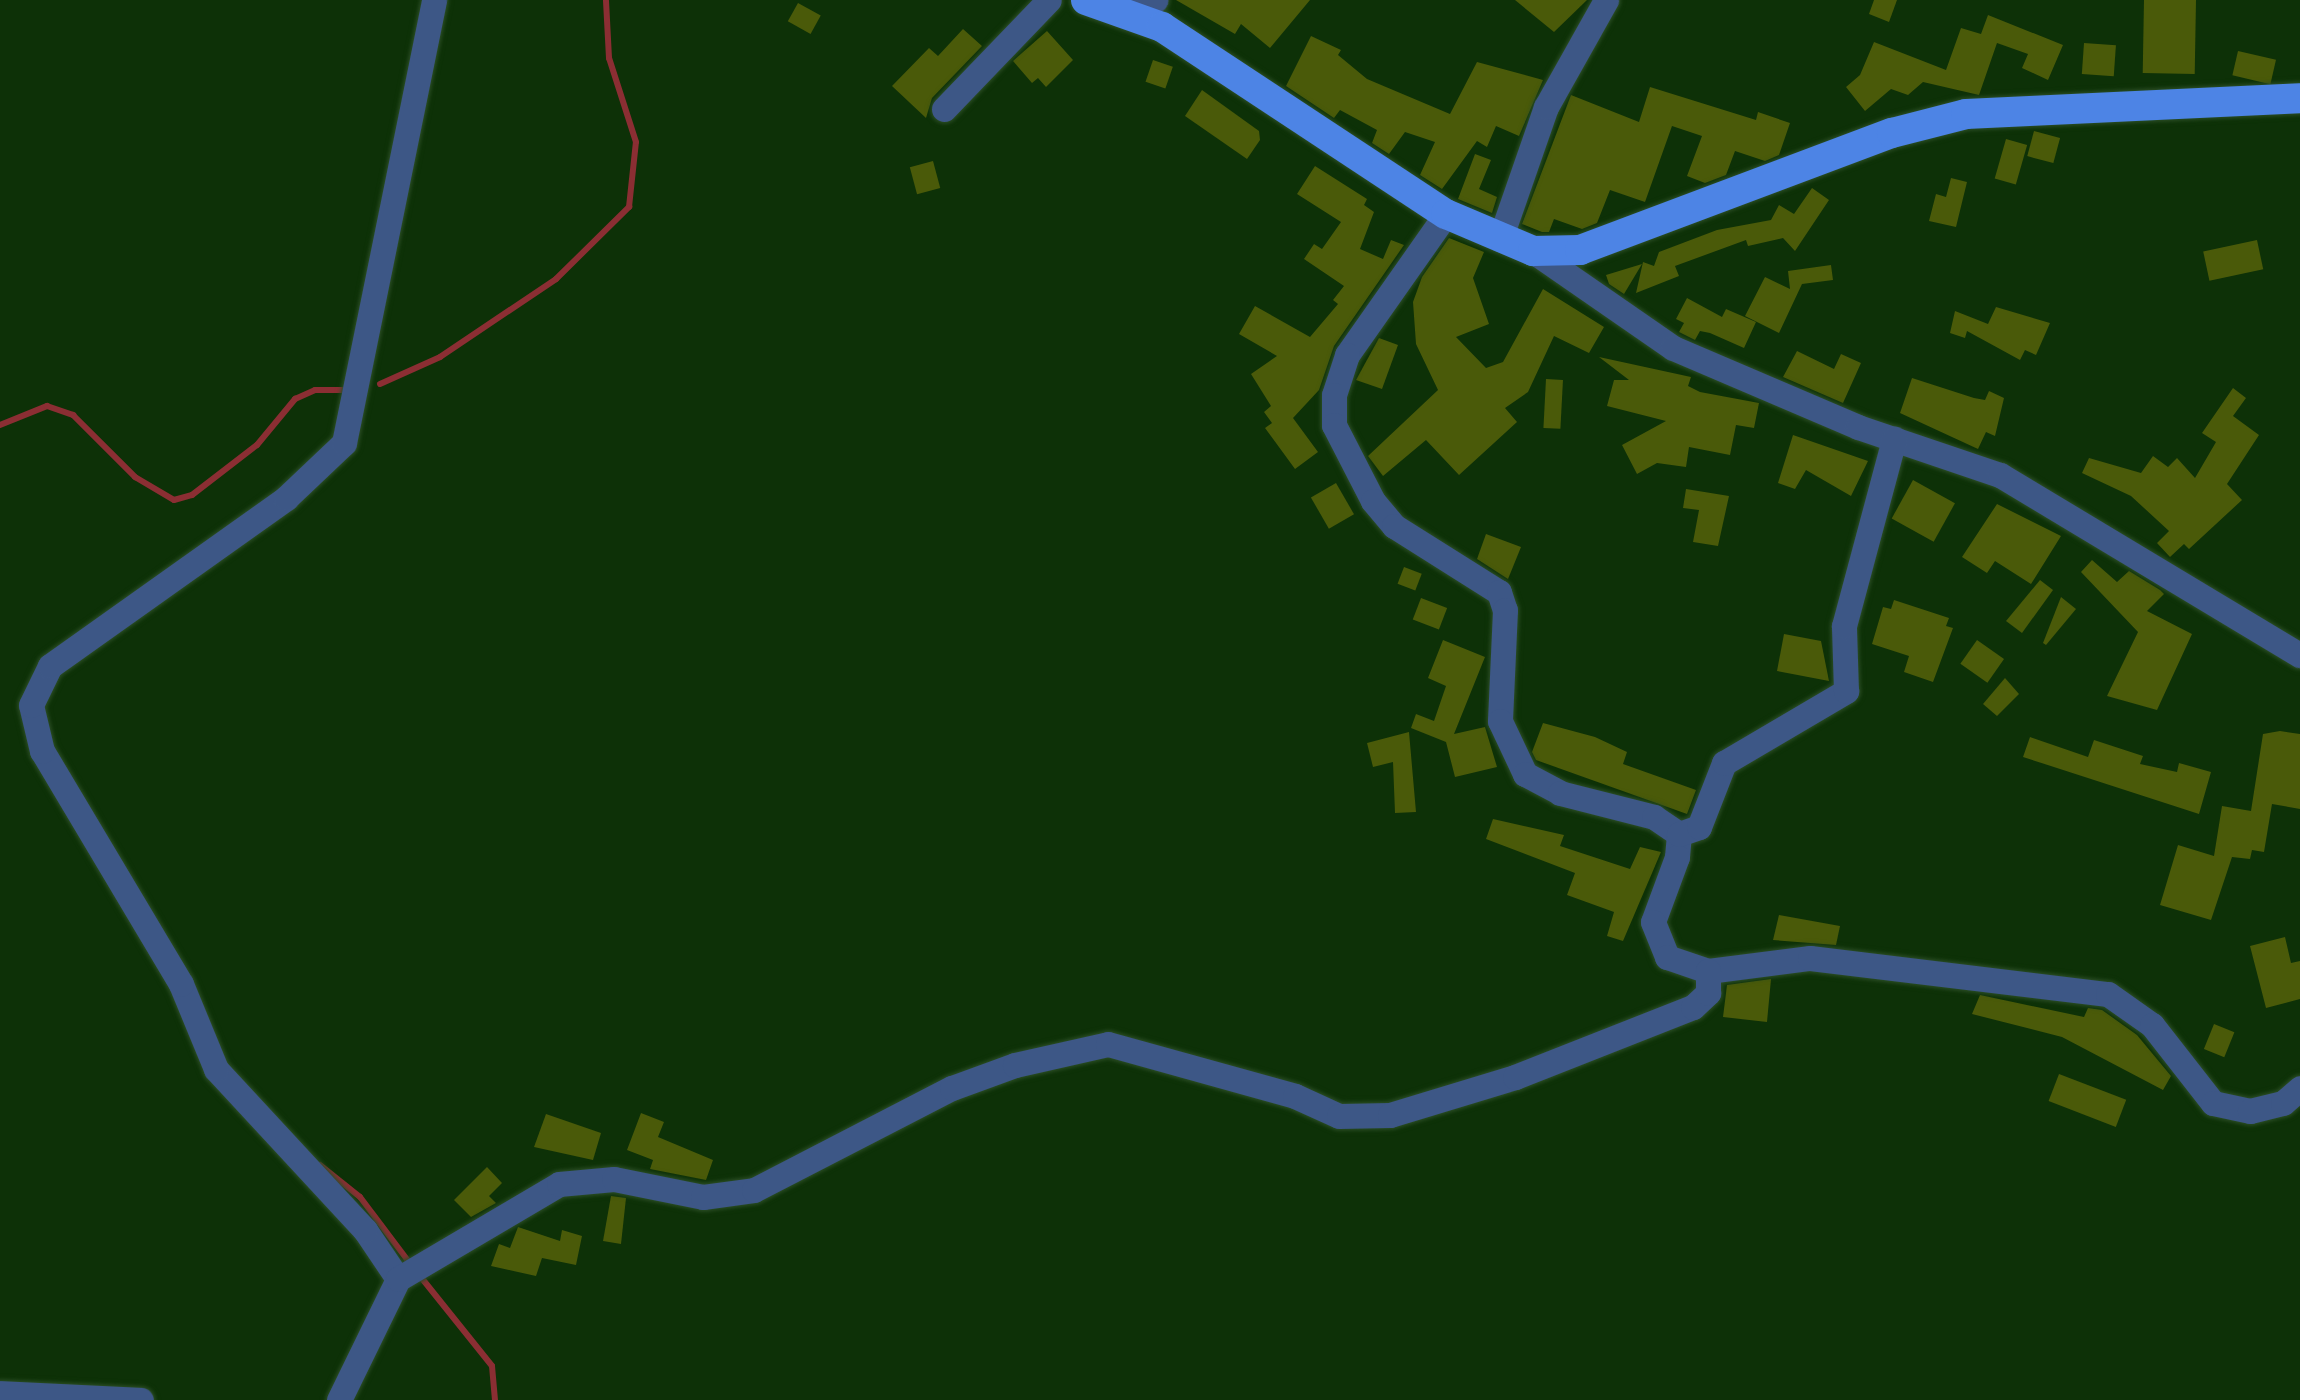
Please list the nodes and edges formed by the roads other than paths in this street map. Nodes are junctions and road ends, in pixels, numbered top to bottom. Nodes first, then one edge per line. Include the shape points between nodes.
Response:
1 (434, 0) edge
2 (1049, 0) edge
3 (1086, 0) edge
4 (1606, 0) edge
5 (1142, 7) edge
6 (2300, 98) edge
7 (944, 109) dead end
8 (1446, 214) junction
9 (1500, 240) junction
10 (1533, 251) junction
11 (1894, 439) junction
12 (2300, 655) edge
13 (1679, 834) junction
14 (1708, 971) junction
15 (2300, 1088) edge
16 (398, 1279) junction
17 (0, 1393) edge
18 (142, 1400) edge
19 (338, 1400) edge

1 - 16 street via 344,443 286,498 50,666 31,705 42,751 181,984 216,1069 365,1230
2 - 7 street
3 - 5 main road
4 - 9 street via 1546,107
5 - 8 main road
6 - 10 main road via 1966,114 1892,134 1580,250
8 - 9 main road
8 - 13 street via 1347,355 1334,395 1334,425 1373,501 1394,526 1499,592 1505,610 1500,721 1524,774 1560,793 1654,817
9 - 10 main road
10 - 11 street via 1673,348
11 - 12 street via 2000,474
11 - 13 street via 1844,626 1846,692 1724,762 1699,827
13 - 14 street via 1654,937 1666,957
14 - 15 street via 1787,956 2108,994 2152,1025 2212,1103 2250,1111 2283,1103
14 - 16 street via 1708,993 1692,1007 1515,1076 1371,1118 1339,1116 1132,1046 1090,1046 952,1088 754,1190 704,1197 614,1179 560,1184
16 - 19 street
17 - 18 street

